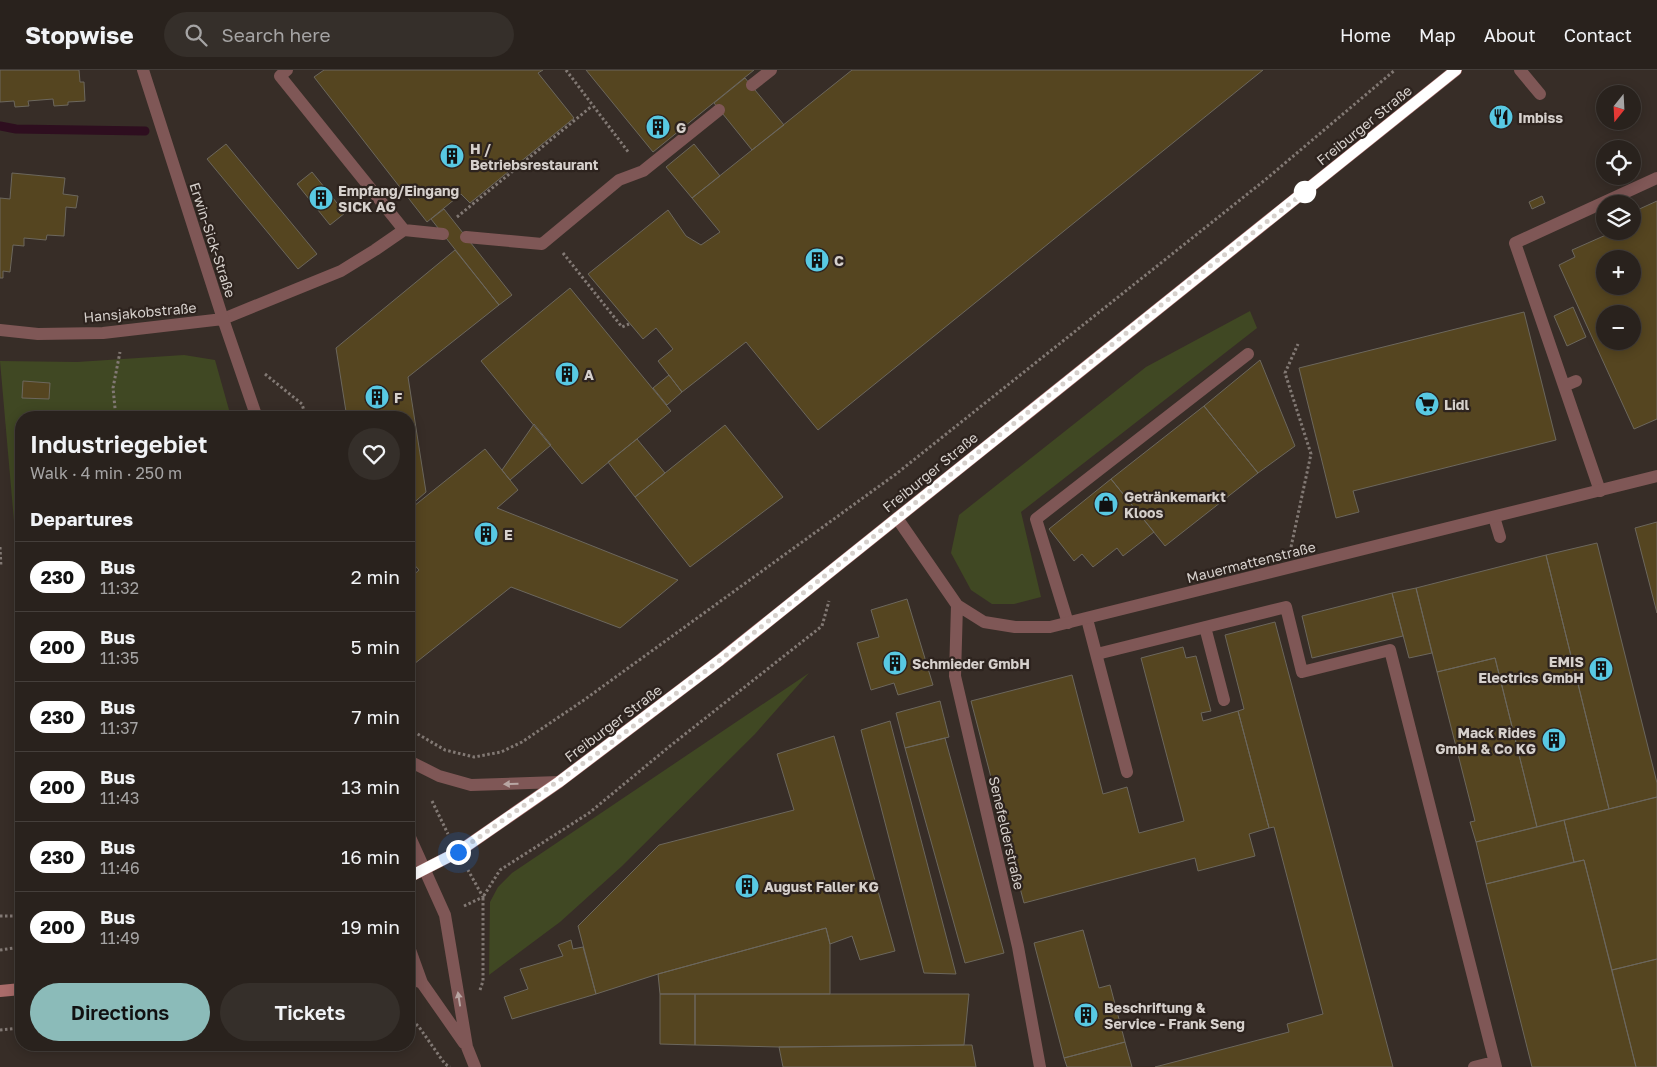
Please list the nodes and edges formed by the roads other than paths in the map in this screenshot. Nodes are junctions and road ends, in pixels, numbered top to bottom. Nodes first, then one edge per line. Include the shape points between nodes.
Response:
1 (143, 70) edge
2 (287, 70) edge
3 (771, 70) edge
4 (1456, 70) edge
5 (1520, 70) edge
6 (752, 84) dead end
7 (1540, 94) dead end
8 (719, 110) dead end
9 (1657, 178) edge
10 (404, 230) junction
11 (443, 234) dead end
12 (466, 237) dead end
13 (223, 319) junction
14 (0, 330) edge
15 (1248, 354) dead end
16 (255, 411) edge
17 (1657, 476) edge
18 (1600, 491) junction
19 (1494, 517) junction
20 (897, 518) junction
21 (1500, 537) dead end
22 (957, 606) junction
23 (1087, 618) junction
24 (1068, 623) junction
25 (1205, 627) junction
26 (1097, 654) junction
27 (1224, 700) dead end
28 (415, 764) edge
29 (1126, 772) dead end
30 (559, 782) junction
31 (415, 849) edge
32 (424, 869) junction
33 (415, 874) edge
34 (415, 964) edge
35 (415, 980) edge
36 (422, 983) junction
37 (15, 990) edge
38 (0, 991) edge
39 (467, 1047) junction
40 (1495, 1065) edge
41 (475, 1067) edge
42 (1040, 1067) edge
43 (1474, 1067) edge

1 - 13 street, Erwin-Sick-Straße
2 - 10 street via 280,76
3 - 6 street
4 - 20 street, Freiburger Straße
5 - 7 street
8 - 12 street via 643,170 619,180 542,244
9 - 18 street via 1514,243 1570,383
10 - 11 street
10 - 13 street, Hansjakobstraße via 342,270
13 - 14 street, Hansjakobstraße via 124,332 38,334
13 - 16 street, Erwin-Sick-Straße
15 - 24 street via 1036,518
17 - 18 street, Mauermattenstraße
18 - 19 street, Mauermattenstraße
19 - 21 street
19 - 23 street, Mauermattenstraße
20 - 22 street, Mauermattenstraße
20 - 30 street, Freiburger Straße via 720,660
22 - 24 street, Mauermattenstraße via 984,622 1015,627 1050,627
22 - 42 street, Senefelderstraße via 955,676 1018,947
23 - 24 street, Mauermattenstraße
23 - 26 street
25 - 26 street
25 - 27 street
25 - 40 street via 1286,607 1302,672 1390,650
26 - 29 street
30 -> 28 street via 471,785 439,776
30 - 32 street, Freiburger Straße via 458,852
31 - 32 street
32 - 33 street, Freiburger Straße
39 -> 32 street via 445,915
34 - 36 street
35 - 36 street
36 - 39 street
37 - 38 street
39 - 41 street
40 - 43 street

